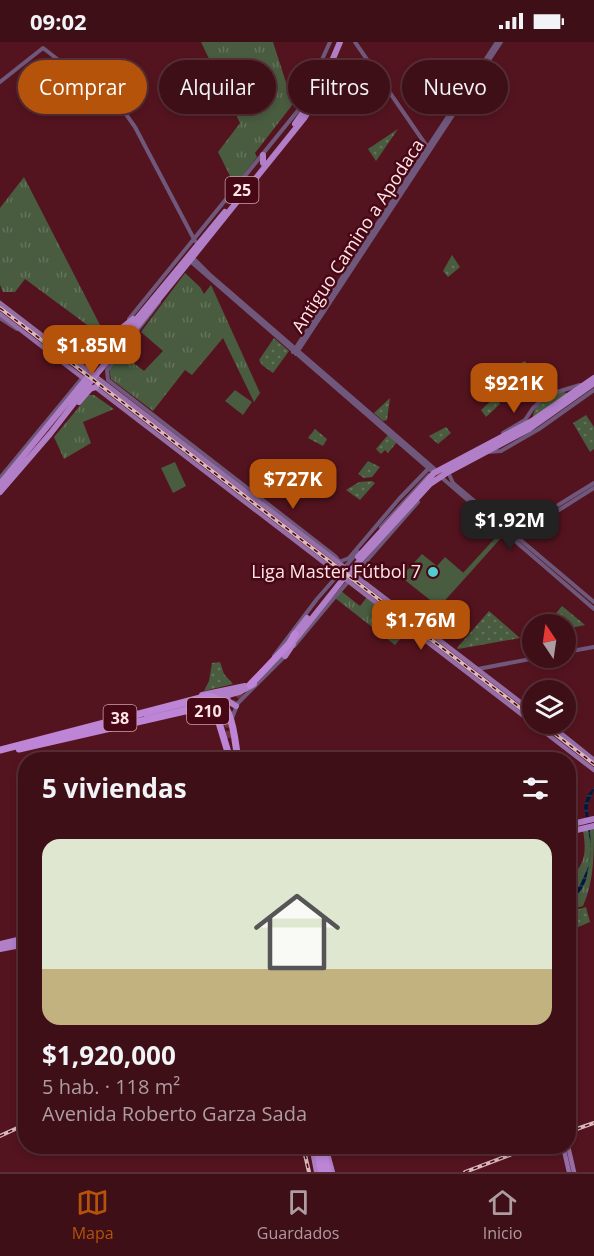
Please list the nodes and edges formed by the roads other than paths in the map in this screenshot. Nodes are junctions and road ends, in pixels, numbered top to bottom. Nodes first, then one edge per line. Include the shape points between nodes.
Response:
1 (330, 42) edge
2 (338, 42) edge
3 (355, 42) edge
4 (499, 42) edge
5 (324, 60) edge
6 (328, 60) edge
7 (0, 82) edge
8 (301, 114) edge
9 (296, 119) junction
10 (295, 129) junction
11 (429, 149) junction
12 (263, 155) junction
13 (263, 163) junction
14 (197, 244) junction
15 (189, 258) junction
16 (159, 298) junction
17 (0, 303) edge
18 (0, 314) edge
19 (0, 318) edge
20 (129, 328) junction
21 (20, 329) junction
22 (295, 352) junction
23 (86, 370) junction
24 (83, 377) junction
25 (594, 378) edge
26 (78, 382) junction
27 (590, 383) edge
28 (96, 387) junction
29 (594, 390) edge
30 (88, 391) junction
31 (350, 398) junction
32 (142, 412) junction
33 (57, 419) junction
34 (161, 422) junction
35 (174, 432) junction
36 (50, 434) junction
37 (36, 440) junction
38 (28, 444) junction
39 (192, 451) junction
40 (486, 452) junction
41 (451, 465) junction
42 (223, 470) junction
43 (447, 472) junction
44 (435, 473) junction
45 (0, 478) edge
46 (232, 481) junction
47 (0, 484) edge
48 (215, 484) dead end
49 (430, 484) junction
50 (594, 486) edge
51 (0, 492) edge
52 (234, 494) junction
53 (406, 506) junction
54 (514, 537) junction
55 (366, 544) junction
56 (376, 550) junction
57 (341, 564) junction
58 (358, 570) junction
59 (340, 573) junction
60 (354, 575) junction
61 (349, 580) junction
62 (362, 582) junction
63 (327, 588) junction
64 (333, 598) junction
65 (594, 602) edge
66 (594, 609) edge
67 (296, 636) junction
68 (594, 646) edge
69 (576, 650) edge
70 (285, 656) junction
71 (274, 657) junction
72 (522, 661) edge
73 (477, 669) junction
74 (250, 685) tunnel mouth
75 (231, 688) junction
76 (198, 698) junction
77 (522, 703) edge
78 (236, 706) junction
79 (228, 711) junction
80 (217, 716) junction
81 (231, 723) junction
82 (95, 731) junction
83 (562, 734) edge
84 (229, 738) tunnel mouth
85 (3, 748) edge
86 (230, 752) edge
87 (231, 752) edge
88 (237, 752) edge
89 (570, 752) edge
90 (0, 754) edge
91 (576, 756) edge
92 (594, 760) edge
93 (594, 770) edge
94 (594, 819) edge
95 (576, 823) edge
96 (594, 826) edge
97 (576, 830) edge
98 (18, 940) edge
99 (0, 944) edge
100 (18, 946) edge
101 (0, 949) edge
102 (316, 1154) edge
103 (326, 1154) edge
104 (565, 1154) edge
105 (570, 1154) edge
106 (320, 1172) edge
107 (330, 1172) edge
108 (569, 1172) edge
109 (574, 1172) edge

1 - 5 street
2 - 6 main road, 25
2 - 10 main road, 25 via 315,101
3 - 11 street
4 - 11 street, Antiguo Camino a Apodaca
7 - 14 street via 43,48 123,110
8 - 9 main road, 25
9 - 10 main road via 300,122
9 - 12 street
9 - 13 main road, 25
10 - 14 main road, 25
11 - 22 street, Antiguo Camino a Apodaca
11 - 22 street
12 - 13 main road
12 - 14 street
13 - 14 main road, 25
14 - 15 main road, 25
14 - 20 street
15 - 16 main road, 25
15 - 20 main road, 25
15 - 22 street
16 - 20 main road, 25
16 - 34 street via 158,305 106,375
17 - 23 main road
18 - 21 main road
19 - 21 street
20 - 23 street
20 - 33 main road, 25
21 - 24 main road
22 - 31 street
23 - 32 main road
24 - 26 street
24 - 28 main road
25 - 27 main road, 38
26 - 30 street via 85,384
26 - 38 street
27 - 40 main road, 38 via 534,426
27 - 41 main road, 38 via 532,421
27 - 41 street via 547,395 522,422
28 - 30 main road
28 - 52 main road
29 - 40 street via 501,451
30 - 36 main road
31 - 44 street
31 - 44 street
32 - 34 main road
32 - 39 main road
33 - 36 main road, 25
33 - 37 main road, 25
34 - 35 street
35 - 39 main road
35 - 42 street
36 - 51 main road, 25
37 - 38 main road
37 - 47 main road, 25
38 - 45 street
39 - 46 main road
40 - 43 main road, 38
41 - 44 main road, 38
42 - 46 main road
42 - 57 street
43 - 44 main road, 38
43 - 54 street via 453,483
44 - 49 main road, 38
44 - 53 main road, 38
44 - 54 street
44 - 55 street via 422,481
44 - 57 street
46 - 57 main road
48 - 52 main road
49 - 53 main road, 38
49 - 56 street
50 - 54 street
52 - 59 main road
53 - 67 main road, 38
54 - 65 street
54 - 66 street
55 - 56 street
55 - 57 street via 350,561
56 - 58 street
57 - 59 street
57 - 60 main road
58 - 60 street
58 - 62 main road
59 - 61 main road
59 - 63 street
60 - 61 street
60 - 62 main road
61 - 64 street
61 - 89 main road
62 - 73 main road
63 - 64 street via 333,591
63 - 71 street
64 - 70 street
67 - 70 main road
67 - 71 main road, 38
67 - 74 highway
67 - 82 main road, 38 via 267,671 244,690
68 - 69 street
70 - 78 street
71 - 75 main road, 38 via 249,684
72 - 73 street
73 - 77 main road
75 - 76 main road, 38
75 - 78 main road via 226,698
76 - 79 highway, 210 via 219,699
76 - 85 highway, 38
78 - 81 street
79 - 80 highway via 225,716
79 - 81 highway, 210
80 - 82 highway, 210 via 198,708
80 - 86 highway, 210
81 - 88 highway, 210
82 - 90 highway, 38
83 - 92 main road
84 - 87 highway
91 - 93 main road
94 - 95 main road
96 - 97 main road
98 - 99 main road
100 - 101 main road
102 - 106 highway
103 - 107 highway
104 - 108 main road
105 - 109 main road

